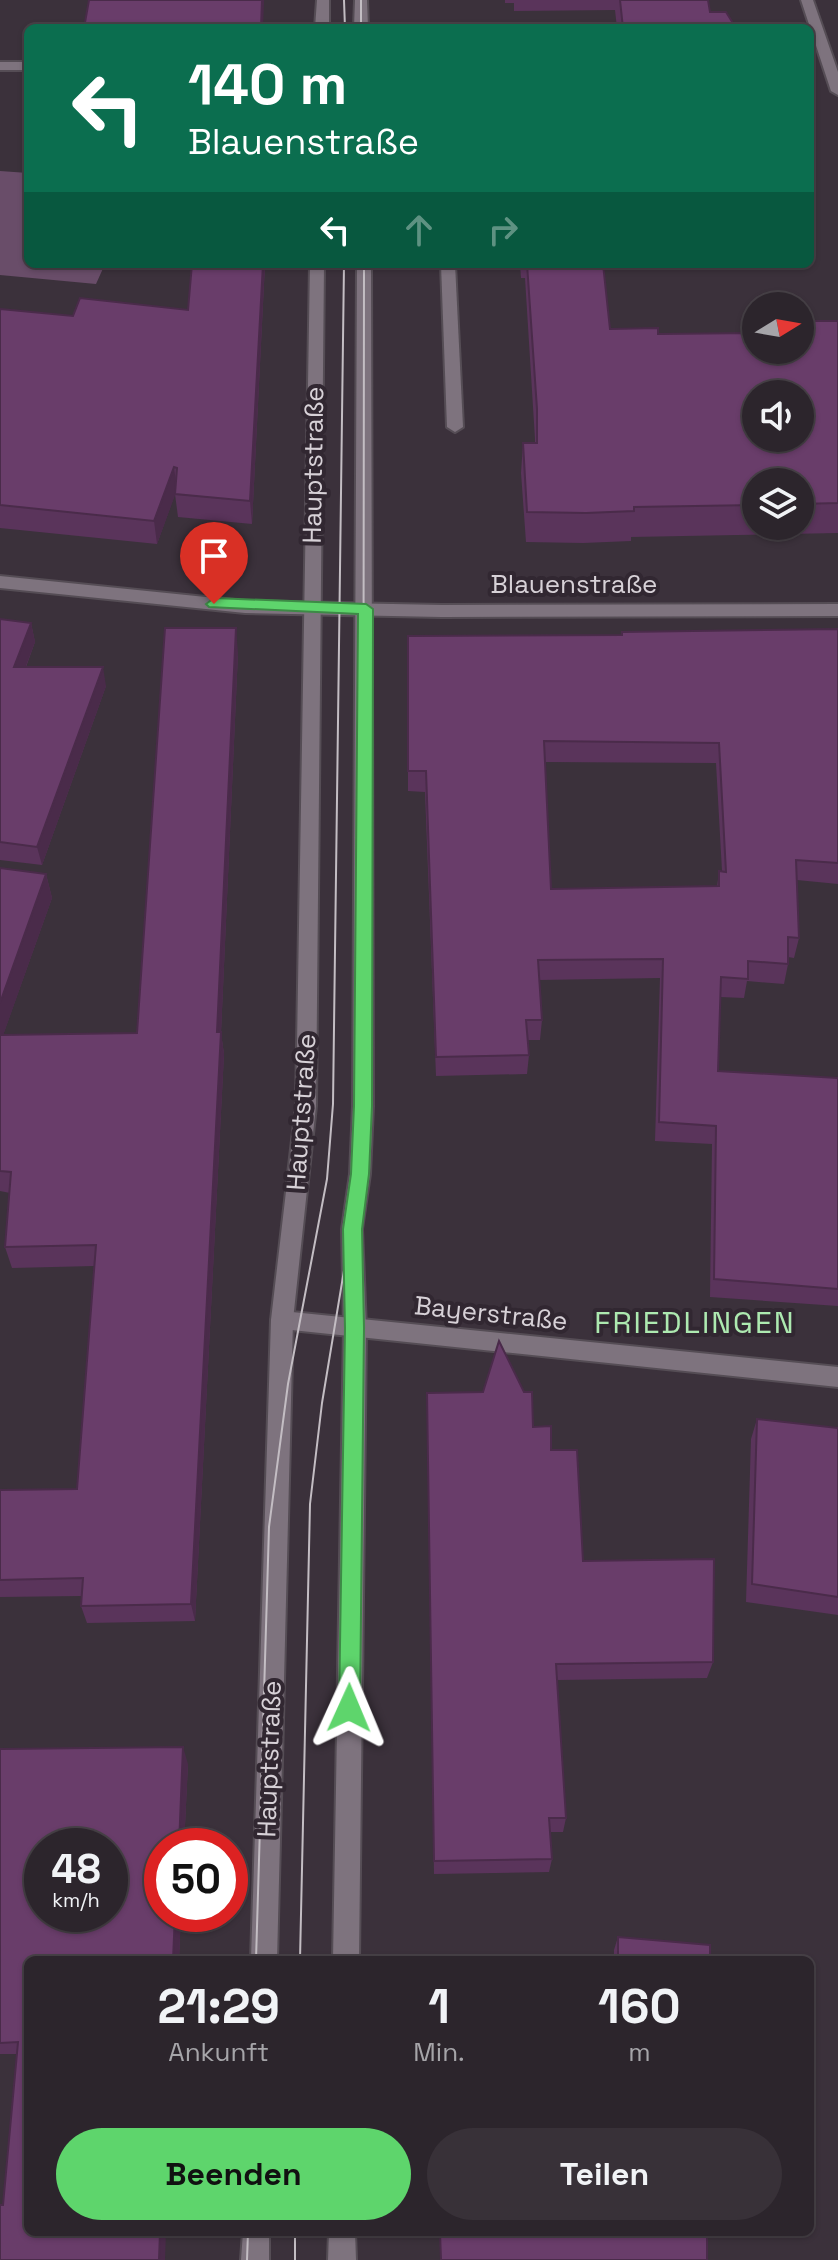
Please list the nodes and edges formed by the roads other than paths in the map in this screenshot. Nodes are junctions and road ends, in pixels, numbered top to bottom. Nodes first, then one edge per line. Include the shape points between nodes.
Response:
1 (323, 0) edge
2 (361, 0) edge
3 (807, 0) edge
4 (322, 24) edge
5 (361, 24) edge
6 (0, 66) edge
7 (24, 66) edge
8 (837, 86) edge
9 (317, 268) edge
10 (364, 268) edge
11 (448, 268) edge
12 (455, 427) dead end
13 (0, 582) edge
14 (311, 608) junction
15 (366, 609) junction
16 (838, 610) edge
17 (282, 1320) junction
18 (355, 1328) junction
19 (838, 1377) edge
20 (264, 1956) edge
21 (346, 1956) edge
22 (256, 2236) edge
23 (342, 2236) edge
24 (255, 2260) edge
25 (342, 2260) edge

1 - 4 main road
2 - 5 main road
3 - 8 main road
6 - 7 main road
9 - 14 main road, Hauptstraße
10 - 15 main road, Hauptstraße
11 - 12 main road
13 - 14 main road, Blauenstraße via 245,607
14 - 15 main road, Blauenstraße
14 - 17 main road, Hauptstraße via 306,1106
15 - 16 main road, Blauenstraße
15 - 18 main road, Hauptstraße via 363,1106 352,1229
17 - 18 main road, Bayerstraße
17 - 20 main road, Hauptstraße
18 - 19 main road, Bayerstraße
18 - 21 main road, Hauptstraße
22 - 24 main road
23 - 25 main road

